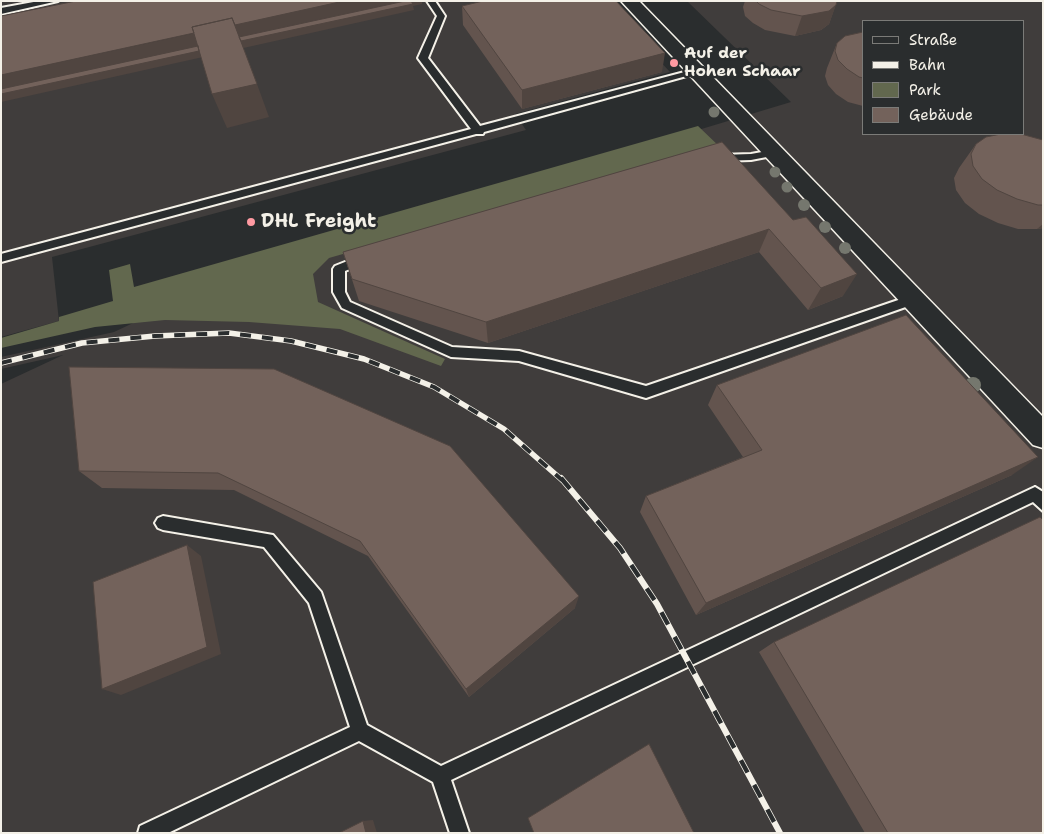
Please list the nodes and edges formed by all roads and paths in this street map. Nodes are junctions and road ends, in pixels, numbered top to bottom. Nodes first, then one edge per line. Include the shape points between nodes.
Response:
1 (54, 1) edge
2 (431, 1) edge
3 (628, 1) edge
4 (1, 11) edge
5 (696, 72) junction
6 (479, 132) junction
7 (773, 153) junction
8 (711, 158) edge
9 (375, 254) edge
10 (1, 258) edge
11 (914, 300) junction
12 (1043, 436) edge
13 (1043, 504) edge
14 (163, 523) dead end
15 (360, 732) junction
16 (440, 776) junction
17 (147, 833) edge
18 (460, 833) edge

1 - 4 lane
2 - 6 lane via 441,16 423,58
3 - 5 street
5 - 6 lane
5 - 7 street
6 - 10 lane
7 - 8 lane
7 - 11 street
9 - 11 lane via 338,269 339,292 346,305 451,352 518,356 646,392
11 - 12 street
13 - 16 lane via 1034,494
14 - 15 lane via 268,540 315,598
15 - 16 lane
15 - 17 lane
16 - 18 lane

